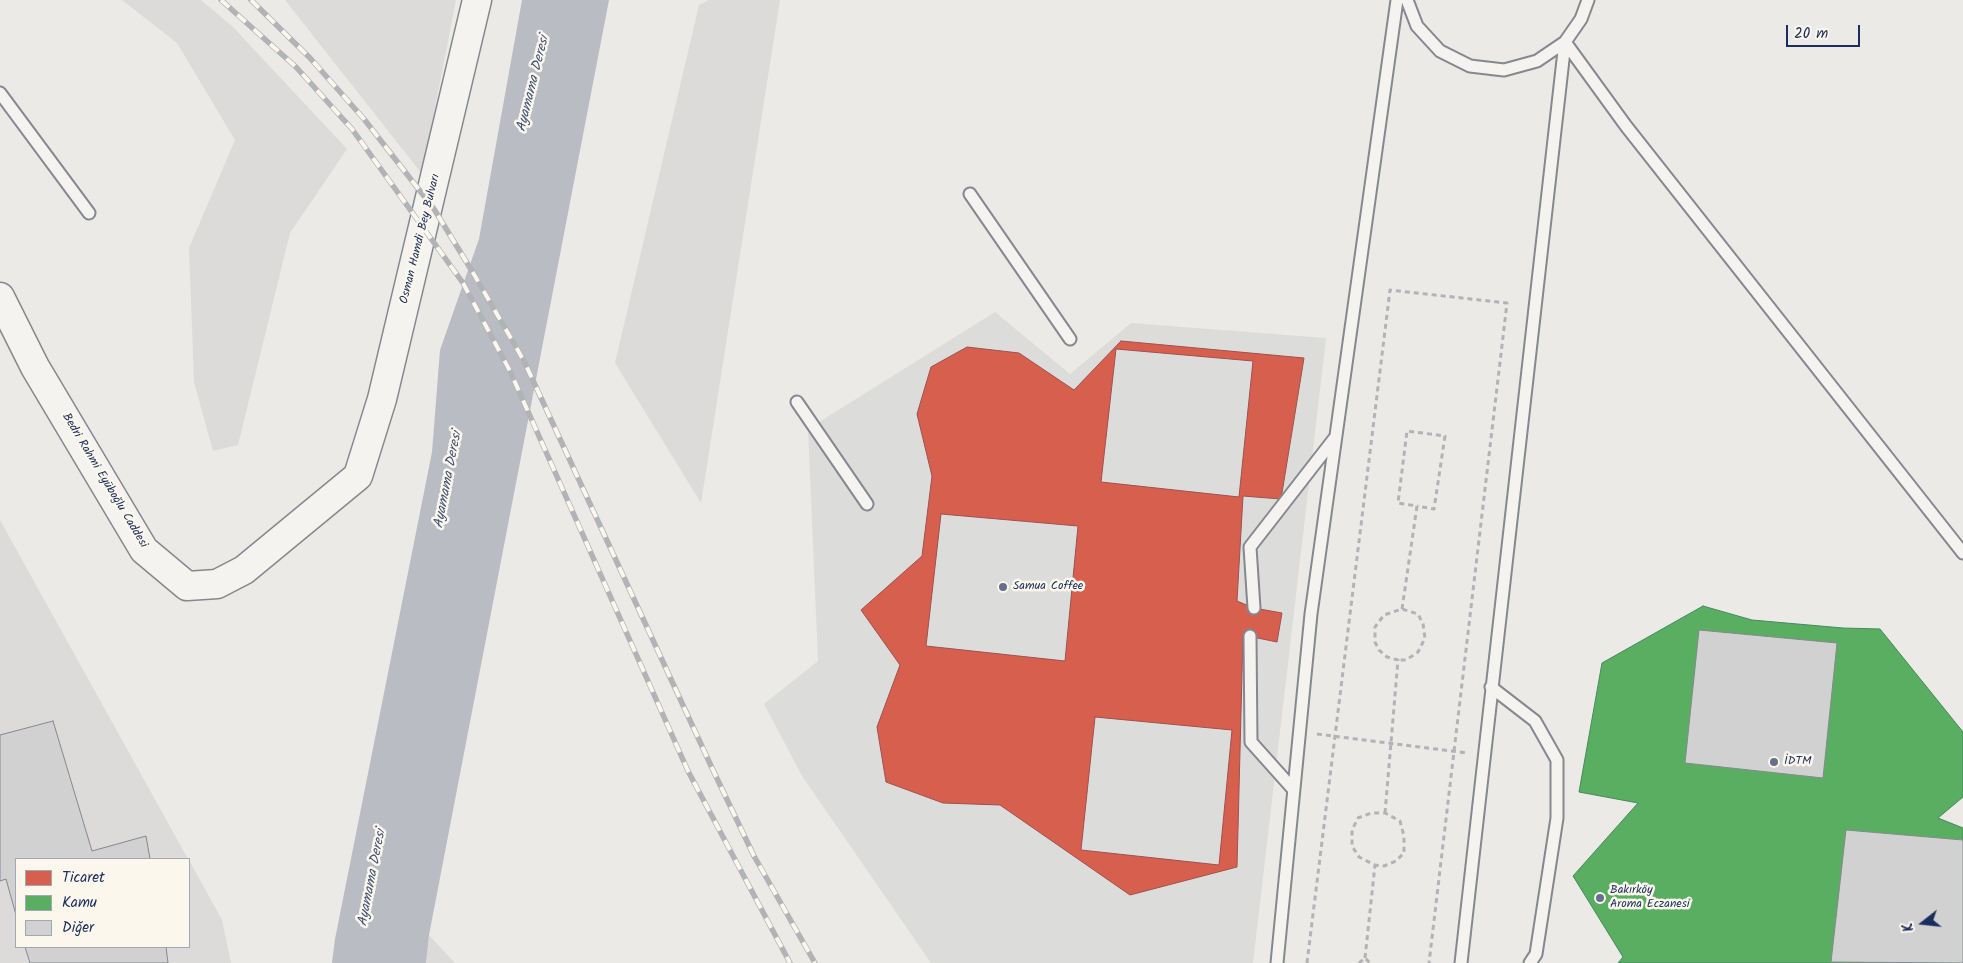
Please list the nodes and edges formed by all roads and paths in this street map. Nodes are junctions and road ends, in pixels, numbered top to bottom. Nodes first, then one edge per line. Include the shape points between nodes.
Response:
1 (477, 0) edge
2 (1397, 0) edge
3 (1406, 0) edge
4 (1588, 0) edge
5 (1565, 42) junction
6 (0, 93) edge
7 (970, 194) dead end
8 (89, 213) dead end
9 (0, 297) edge
10 (0, 331) edge
11 (1070, 339) dead end
12 (35, 367) junction
13 (797, 402) dead end
14 (1334, 437) junction
15 (358, 476) joint
16 (867, 504) dead end
17 (1416, 506) junction
18 (1963, 553) edge
19 (1254, 608) dead end
20 (1402, 609) junction
21 (1250, 636) dead end
22 (1398, 660) junction
23 (1491, 687) junction
24 (1299, 732) junction
25 (1335, 736) junction
26 (1391, 742) junction
27 (1454, 750) junction
28 (1483, 757) junction
29 (1293, 788) junction
30 (1385, 813) junction
31 (1375, 865) junction
32 (1365, 958) junction
33 (1277, 963) edge
34 (1307, 963) edge
35 (1359, 963) edge
36 (1370, 963) edge
37 (1428, 963) edge
38 (1461, 963) edge
39 (1530, 963) edge

1 - 15 street, Osman Hamdi Bey Bulvarı via 382,399
2 - 14 lane
3 - 5 lane via 1417,26 1440,51 1470,66 1504,70 1537,61
4 - 5 lane via 1581,19
5 - 18 lane via 1626,126
5 - 23 lane
6 - 8 lane
7 - 11 lane
9 - 12 street, Bedri Rahmi Eyüboğlu Caddesi
10 - 12 street, Bedri Rahmi Eyüboğlu Caddesi
12 - 15 street, Bedri Rahmi Eyüboğlu Caddesi via 144,550 187,586 217,584 244,570
13 - 16 lane
14 - 19 lane via 1250,547
14 - 24 lane
17 - 17 path via 1398,503 1407,430 1445,436 1434,509
17 - 20 path
20 - 22 path via 1384,615 1375,627 1379,650
20 - 22 path via 1418,614 1425,638 1418,652 1406,660
21 - 29 lane via 1251,742
22 - 26 path
23 - 28 lane
23 - 39 lane via 1535,721 1557,760 1557,818 1536,954
24 - 25 path
24 - 29 lane
25 - 26 path
25 - 27 path via 1390,290 1507,303
25 - 34 path
26 - 27 path
26 - 30 path
27 - 28 path
27 - 37 path
28 - 38 lane
29 - 33 lane
30 - 31 path via 1400,821 1404,853 1384,866
30 - 31 path via 1358,818 1352,830 1352,846 1359,857
31 - 32 path
32 - 35 path
32 - 36 path

